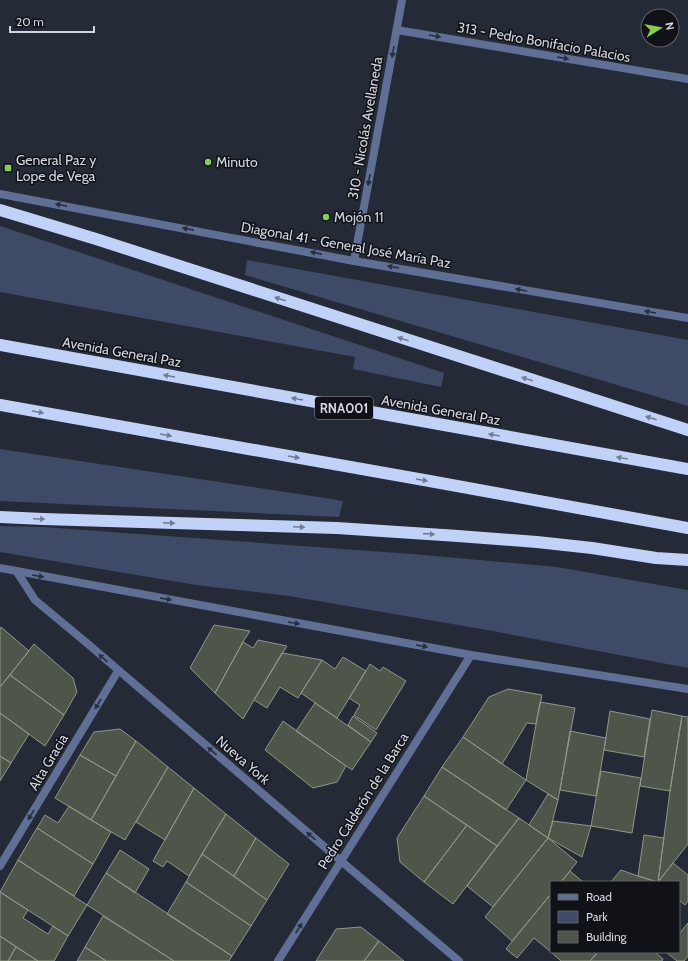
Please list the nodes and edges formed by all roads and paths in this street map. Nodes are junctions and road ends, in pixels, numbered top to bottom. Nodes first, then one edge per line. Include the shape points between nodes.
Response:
1 (402, 0) edge
2 (397, 30) junction
3 (688, 79) edge
4 (0, 194) edge
5 (0, 210) edge
6 (354, 261) junction
7 (688, 318) edge
8 (0, 345) edge
9 (0, 405) edge
10 (688, 430) edge
11 (688, 470) edge
12 (0, 517) edge
13 (688, 528) edge
14 (688, 560) edge
15 (0, 568) edge
16 (17, 572) junction
17 (471, 655) junction
18 (118, 671) junction
19 (688, 689) edge
20 (341, 861) junction
21 (0, 866) edge
22 (278, 961) edge
23 (459, 961) edge

1 - 2 street, 310 - Nicolás Avellaneda
2 -> 3 street, 313 - Pedro Bonifacio Palacios
2 -> 6 street, 310 - Nicolás Avellaneda
6 -> 4 street, Diagonal 41 - General José María Paz
10 -> 5 highway
7 -> 6 street, Diagonal 41 - General José María Paz
11 -> 8 highway, Avenida General Paz / RNA001
9 -> 13 highway
12 -> 14 highway via 338,528 537,542
15 - 16 street
16 -> 17 street
18 -> 16 street, Nueva York via 35,600
17 - 19 street
17 - 20 street, Pedro Calderón de la Barca
20 -> 18 street, Nueva York
18 -> 21 street, Alta Gracia
22 -> 20 street, Pedro Calderón de la Barca
20 - 23 street, Nueva York

